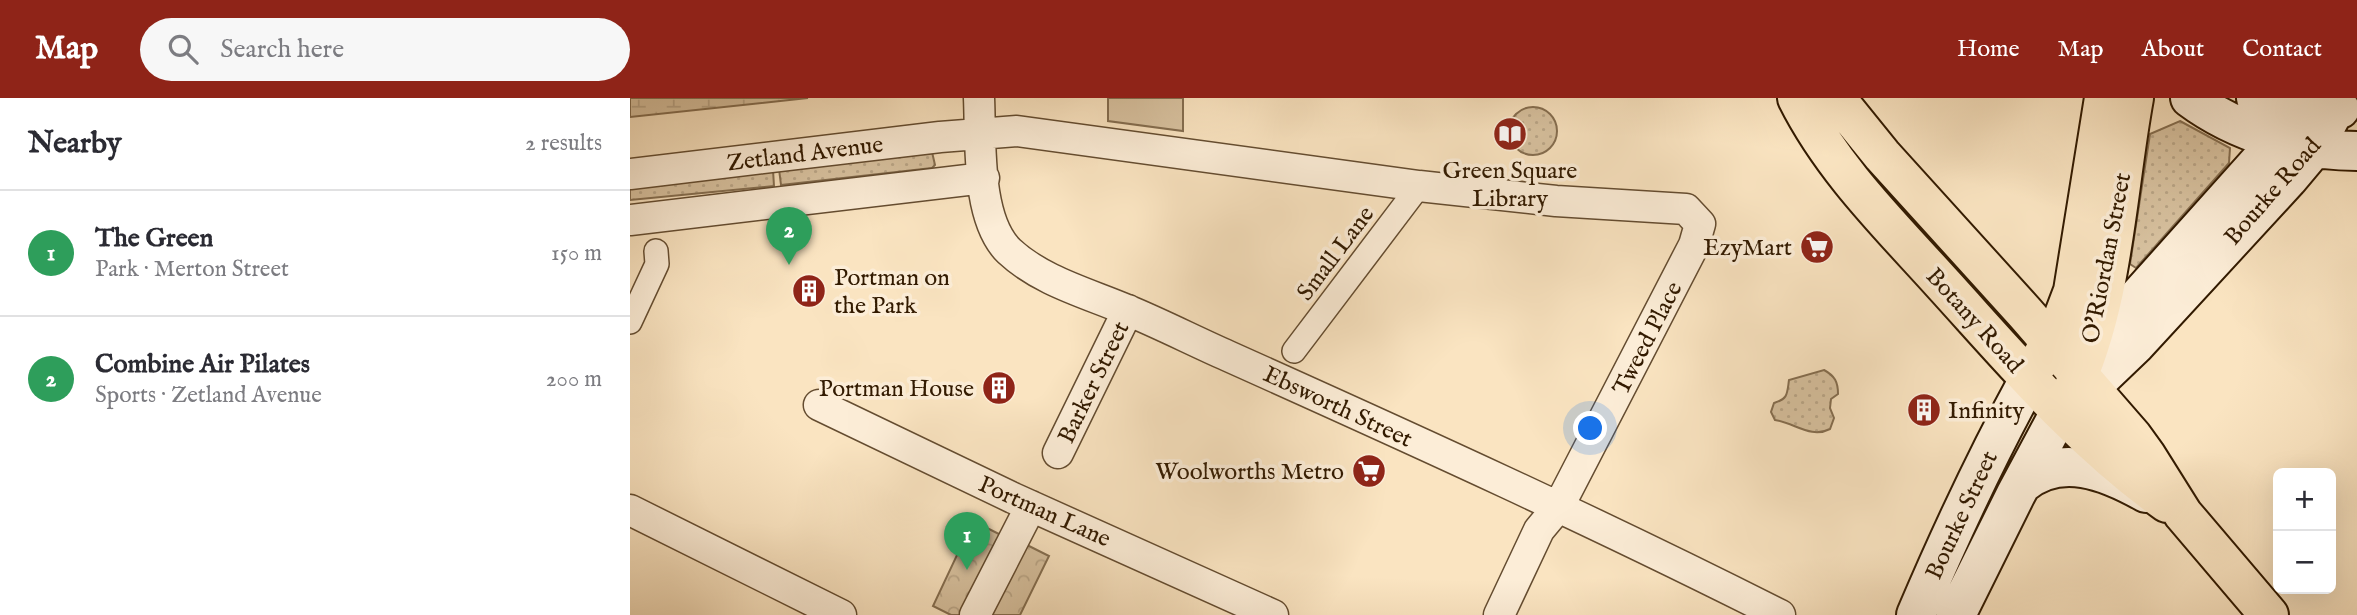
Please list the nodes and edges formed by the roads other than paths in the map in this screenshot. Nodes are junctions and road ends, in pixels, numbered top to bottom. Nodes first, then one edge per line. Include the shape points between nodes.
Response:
1 (979, 98) edge
2 (1797, 98) edge
3 (1836, 98) edge
4 (2104, 98) edge
5 (2134, 98) edge
6 (2190, 98) edge
7 (2256, 98) edge
8 (2346, 110) edge
9 (980, 134) junction
10 (2298, 144) junction
11 (2357, 151) edge
12 (630, 174) edge
13 (984, 178) junction
14 (1419, 186) junction
15 (630, 220) edge
16 (1694, 245) joint
17 (656, 251) dead end
18 (1128, 310) junction
19 (630, 323) edge
20 (1294, 351) dead end
21 (2075, 361) junction
22 (2029, 379) junction
23 (819, 405) dead end
24 (2060, 412) junction
25 (1058, 453) dead end
26 (2022, 484) junction
27 (1031, 506) junction
28 (1559, 506) junction
29 (630, 510) edge
30 (2183, 514) junction
31 (841, 615) edge
32 (975, 615) edge
33 (1273, 615) edge
34 (1499, 615) edge
35 (1780, 615) edge
36 (1916, 615) edge
37 (1956, 615) edge
38 (2269, 615) edge

1 - 9 street, Ebsworth Street
2 - 22 main road, Botany Road via 1829,153 1857,189
3 - 21 main road, Botany Road via 1882,155
4 - 21 main road, O'Riordan Street via 2067,309
5 - 21 main road, O'Riordan Street via 2102,301
6 - 10 main road via 2234,124
7 - 8 main road via 2288,107
8 - 10 main road, Bourke Road
9 - 12 street, Zetland Avenue
9 - 13 street, Ebsworth Street
9 - 14 street, Zetland Avenue via 1017,131
10 - 11 main road
10 - 21 main road, Bourke Road via 2248,174
13 - 15 street, Zetland Avenue
13 - 18 street, Ebsworth Street via 988,213 1007,250 1037,272
14 - 16 street, Zetland Avenue via 1556,201 1679,207 1691,212 1700,224
14 - 20 street, Small Lane
16 - 28 street, Tweed Place
17 - 19 street via 657,264
18 - 25 street, Barker Street
18 - 28 street, Ebsworth Street
21 - 22 main road, O'Riordan Street
21 - 24 main road, Bourke Road
21 - 30 main road, Botany Road via 2146,455
22 - 24 main road, Botany Road
22 - 36 main road, Bourke Street via 1968,497
23 - 27 street, Portman Lane
24 - 26 main road, Bourke Street
24 - 30 main road, Botany Road via 2127,473
26 - 30 main road via 2046,468 2083,468 2123,481
26 - 37 main road, Bourke Street
27 - 32 street
27 - 33 street, Portman Lane
28 - 34 street, Tweed Place via 1539,530
28 - 35 street, Ebsworth Street
29 - 31 street
30 - 38 main road, Botany Road

